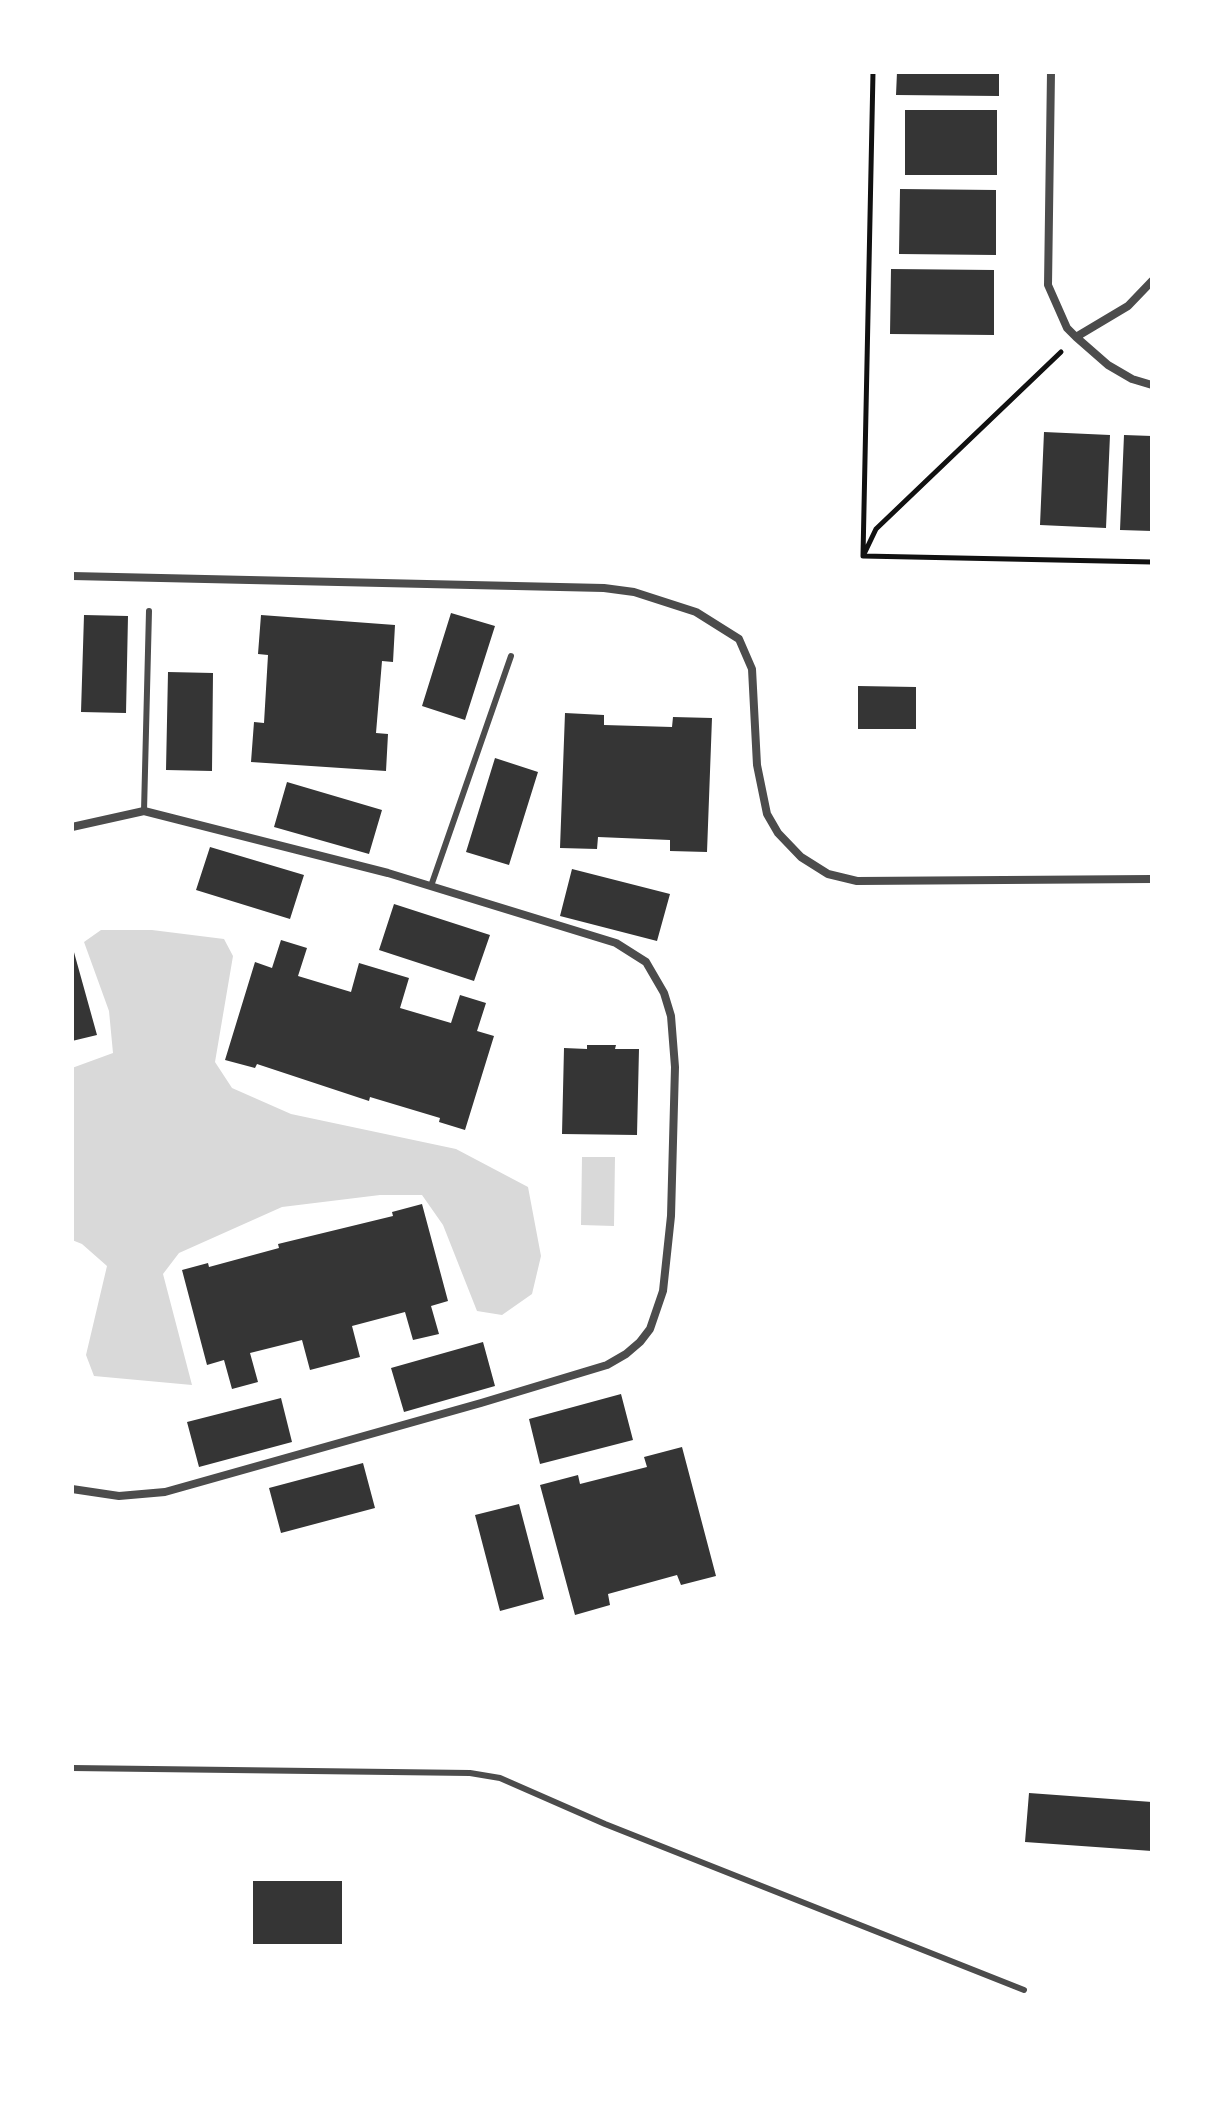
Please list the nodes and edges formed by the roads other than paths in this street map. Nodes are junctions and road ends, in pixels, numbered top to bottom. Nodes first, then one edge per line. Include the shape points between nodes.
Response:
1 (1051, 72) edge
2 (1152, 281) edge
3 (1076, 337) junction
4 (1152, 385) edge
5 (72, 576) edge
6 (149, 611) dead end
7 (511, 656) dead end
8 (144, 811) junction
9 (72, 827) edge
10 (1152, 879) edge
11 (431, 886) junction
12 (72, 1489) edge
13 (72, 1768) edge
14 (1024, 1990) dead end

1 - 3 street via 1048,285
2 - 3 street via 1128,306
3 - 4 street via 1108,365
5 - 10 street via 634,592 696,612 739,639 752,669 757,765 767,814 801,857 828,874 857,881
6 - 8 lane
7 - 11 lane
8 - 9 street
8 - 11 street
11 - 12 street via 616,943 646,962 658,981 671,1016 675,1067 667,1260 650,1329 607,1365 165,1492 119,1496
13 - 14 lane via 470,1773 500,1778

